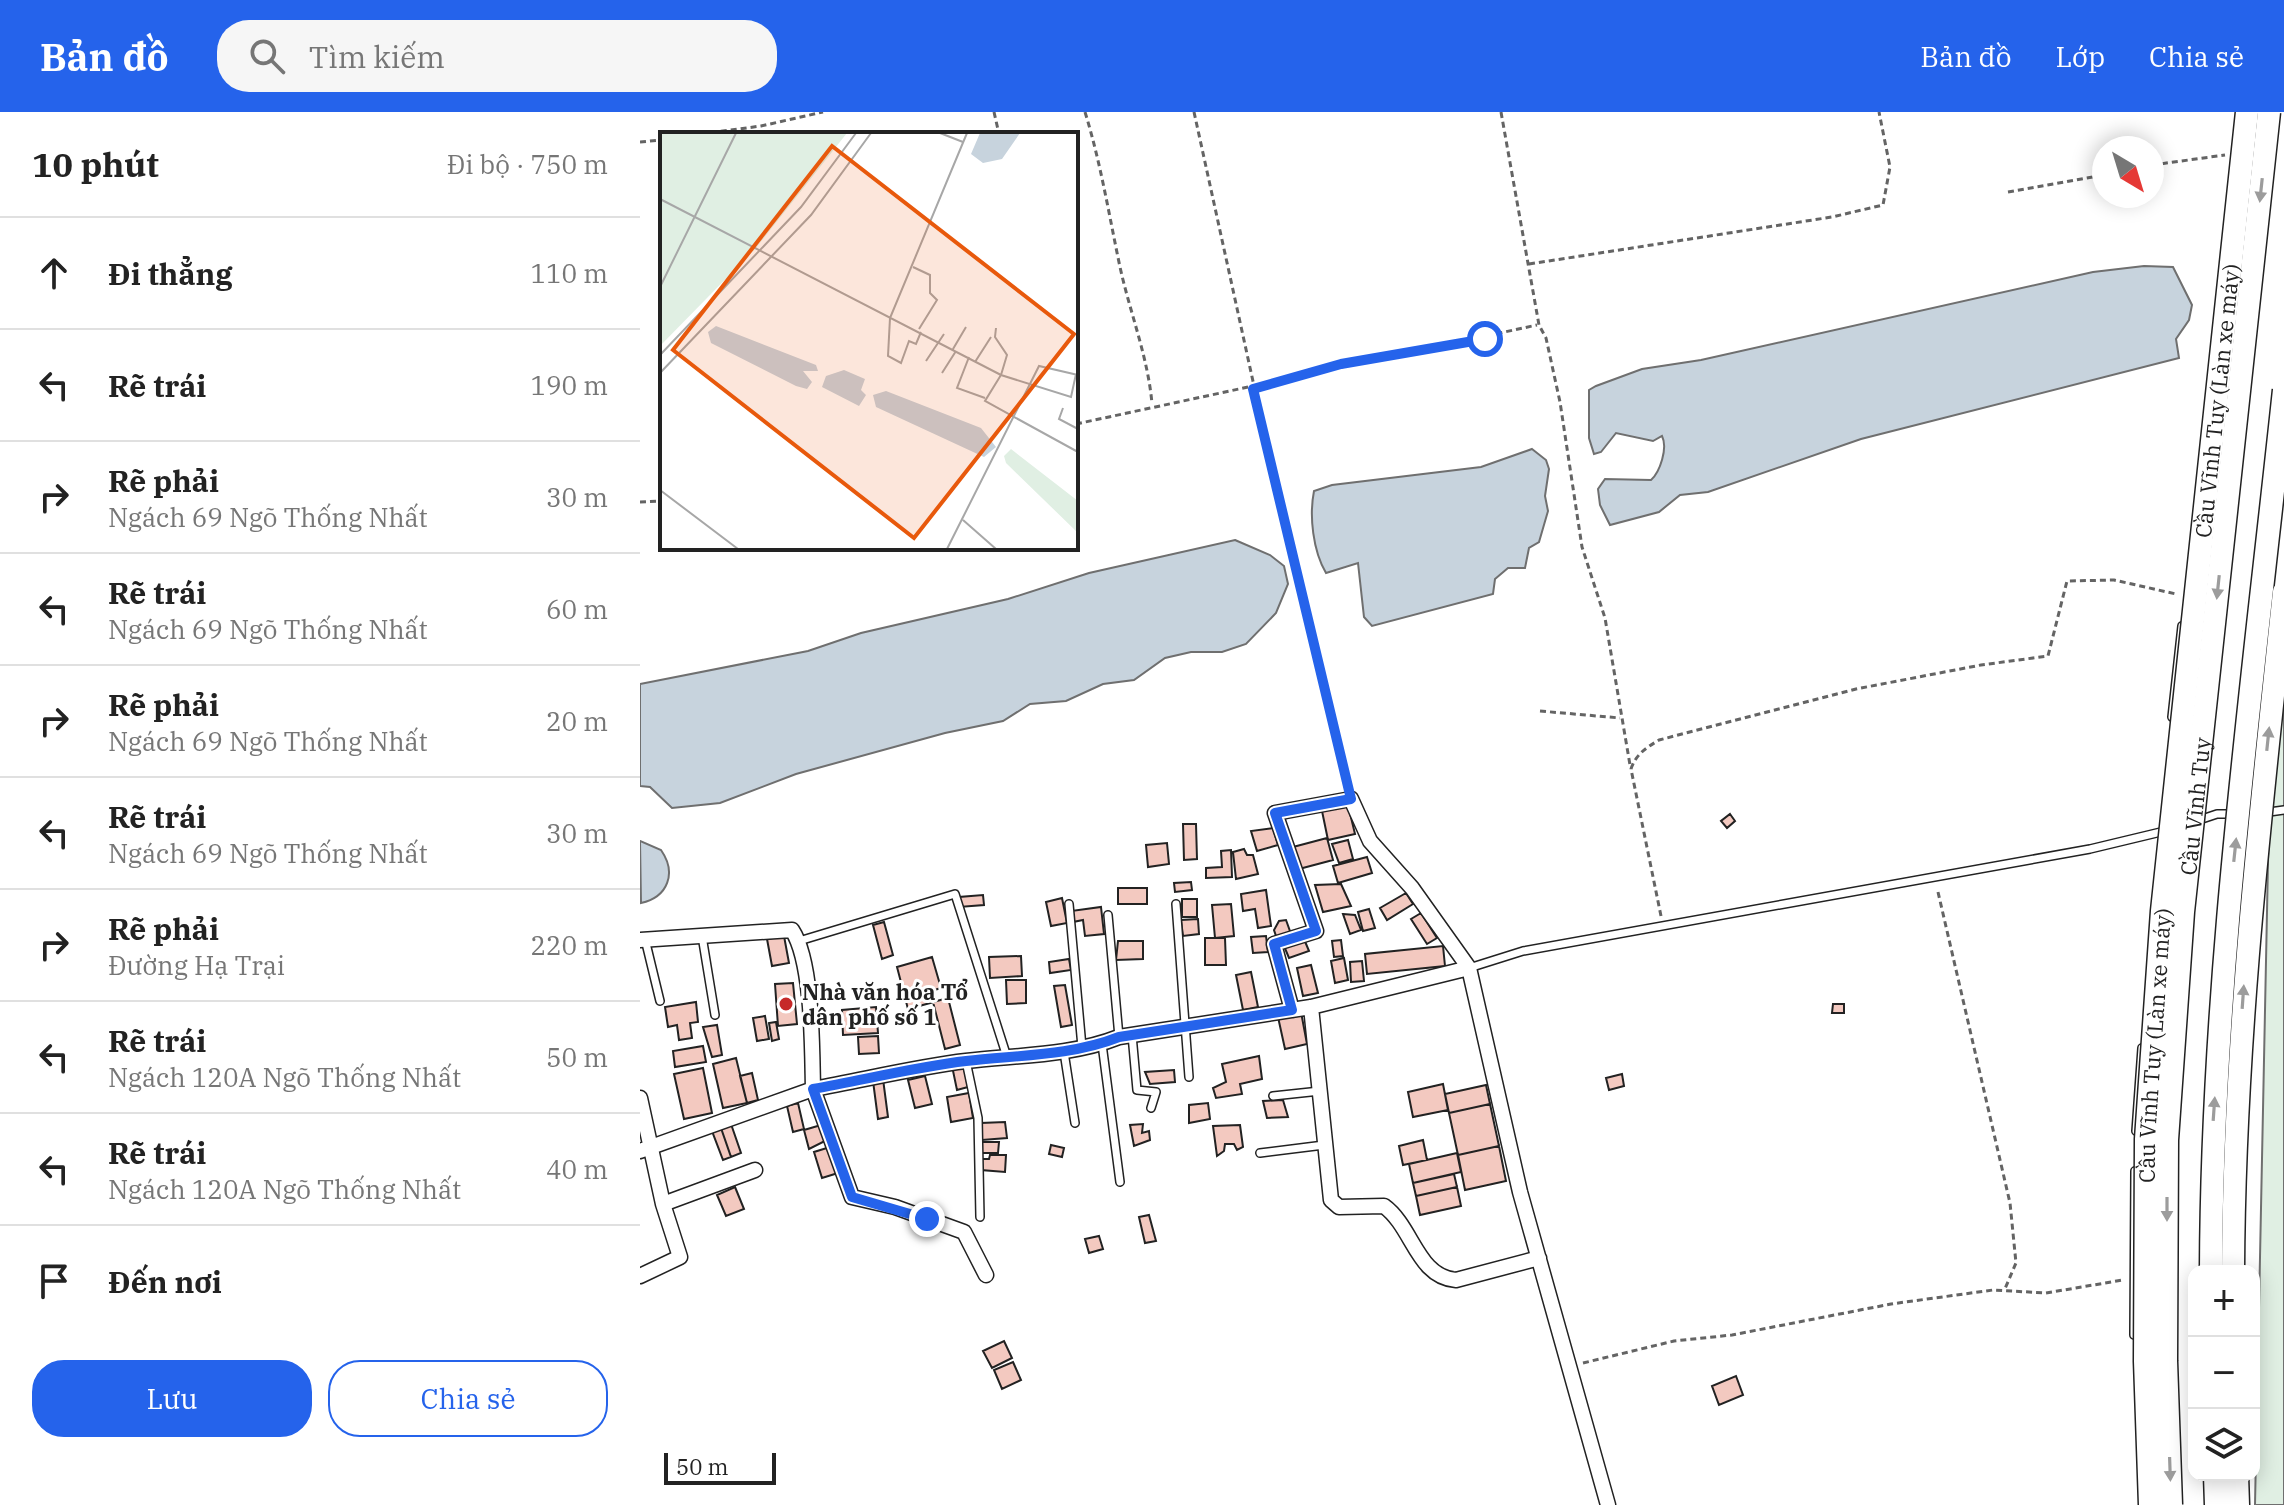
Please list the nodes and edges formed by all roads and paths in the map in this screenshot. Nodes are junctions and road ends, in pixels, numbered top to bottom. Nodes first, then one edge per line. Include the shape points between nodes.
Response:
1 (823, 112) edge
2 (994, 112) edge
3 (1085, 112) edge
4 (1194, 112) edge
5 (1501, 112) edge
6 (1879, 112) edge
7 (2241, 112) edge
8 (2247, 112) edge
9 (2269, 112) edge
10 (716, 132) edge
11 (999, 132) edge
12 (660, 140) edge
13 (640, 142) edge
14 (2237, 157) junction
15 (2164, 163) edge
16 (2092, 177) edge
17 (2008, 192) dead end
18 (1529, 264) junction
19 (1539, 325) junction
20 (1253, 389) junction
21 (2284, 390) edge
22 (1152, 406) junction
23 (1078, 424) edge
24 (660, 501) edge
25 (640, 502) edge
26 (2284, 592) edge
27 (2187, 598) junction
28 (1540, 711) dead end
29 (1620, 718) junction
30 (2171, 722) dead end
31 (2168, 754) dead end
32 (1631, 769) junction
33 (1351, 799) junction
34 (2284, 810) edge
35 (2243, 813) dead end
36 (2256, 813) dead end
37 (2189, 823) dead end
38 (2175, 828) dead end
39 (2161, 833) junction
40 (1938, 892) dead end
41 (1069, 904) dead end
42 (1176, 904) dead end
43 (1108, 915) dead end
44 (1662, 926) junction
45 (702, 934) junction
46 (643, 939) edge
47 (799, 941) junction
48 (1469, 968) junction
49 (660, 1001) dead end
50 (1311, 1007) junction
51 (1292, 1010) junction
52 (715, 1015) dead end
53 (1183, 1028) junction
54 (2143, 1030) dead end
55 (1126, 1036) junction
56 (1102, 1044) junction
57 (2142, 1045) dead end
58 (1082, 1047) junction
59 (1064, 1050) junction
60 (1007, 1059) junction
61 (966, 1061) junction
62 (1189, 1077) dead end
63 (813, 1089) junction
64 (1322, 1091) junction
65 (1273, 1096) dead end
66 (640, 1098) edge
67 (1151, 1108) dead end
68 (1075, 1123) dead end
69 (1326, 1145) junction
70 (646, 1148) edge
71 (2135, 1151) dead end
72 (1260, 1153) dead end
73 (2135, 1167) dead end
74 (755, 1170) dead end
75 (1120, 1182) dead end
76 (663, 1204) junction
77 (980, 1217) dead end
78 (1539, 1258) junction
79 (2211, 1265) edge
80 (2233, 1265) edge
81 (986, 1275) dead end
82 (640, 1276) edge
83 (2133, 1278) junction
84 (2004, 1291) junction
85 (1568, 1366) junction
86 (2135, 1380) dead end
87 (2136, 1410) dead end
88 (2215, 1481) edge
89 (2237, 1481) edge
90 (1608, 1505) edge
91 (2142, 1505) edge
92 (2150, 1505) edge
93 (2171, 1505) edge
94 (2216, 1505) edge
95 (2238, 1505) edge

1 - 10 path
2 - 11 path
3 - 22 path
4 - 20 path
5 - 18 path
6 - 18 path via 1890,167 1883,205
7 - 14 lane
8 - 92 highway, Cầu Vĩnh Tuy (Làn xe máy), bridge via 2162,911 2147,1124
9 -> 93 highway, Cầu Vĩnh Tuy, bridge via 2180,958 2167,1140
12 - 13 path
14 - 15 path
14 - 27 lane
16 - 17 path
18 - 19 path
19 - 20 path via 1341,364
19 - 29 path via 1560,402 1582,547 1605,618
20 - 22 path
20 - 33 path
79 -> 21 highway, Cầu Vĩnh Tuy, bridge via 2212,1141 2228,915
22 - 23 path
24 - 25 path
80 -> 26 highway, bridge via 2233,1142 2248,931
27 - 30 lane
27 - 32 path via 2142,583 2067,581 2048,656 1856,689 1659,740 1634,759
28 - 29 path
29 - 32 path
31 - 39 lane
32 - 44 path
33 - 48 street via 1370,841 1412,888
33 - 51 street via 1275,813 1316,931 1274,944
34 - 36 lane
35 - 37 lane
38 - 39 lane
39 - 44 lane
39 - 54 lane
40 - 84 path via 2010,1203 2016,1263
41 - 58 lane
42 - 53 lane
43 - 55 lane
44 - 48 lane via 1523,951
45 - 46 street
45 - 47 street via 792,930
45 - 52 lane
46 - 49 lane
47 - 60 lane via 955,894
47 - 63 street
48 - 50 street
48 - 78 street
50 - 51 street
50 - 64 street
51 - 53 street
53 - 55 street
53 - 62 lane
55 - 56 street
55 - 67 lane via 1137,1090 1156,1092
56 - 58 street
56 - 75 lane
57 - 71 lane
58 - 59 street
59 - 60 street
59 - 68 lane
60 - 61 street
61 - 63 street
61 - 77 lane via 978,1118
63 - 70 street
63 - 81 street via 852,1197 964,1232
64 - 65 lane
64 - 69 street
66 - 70 street
69 - 72 lane
69 - 78 street via 1331,1200 1339,1207 1384,1206 1399,1220 1432,1273 1442,1279
70 - 76 street
73 - 83 lane
74 - 76 street
76 - 82 street via 680,1257
78 - 85 street
83 - 84 path via 2046,1293
83 - 86 lane
84 - 85 path via 1835,1313
85 - 90 street
87 - 91 lane
88 - 94 highway
89 - 95 highway

